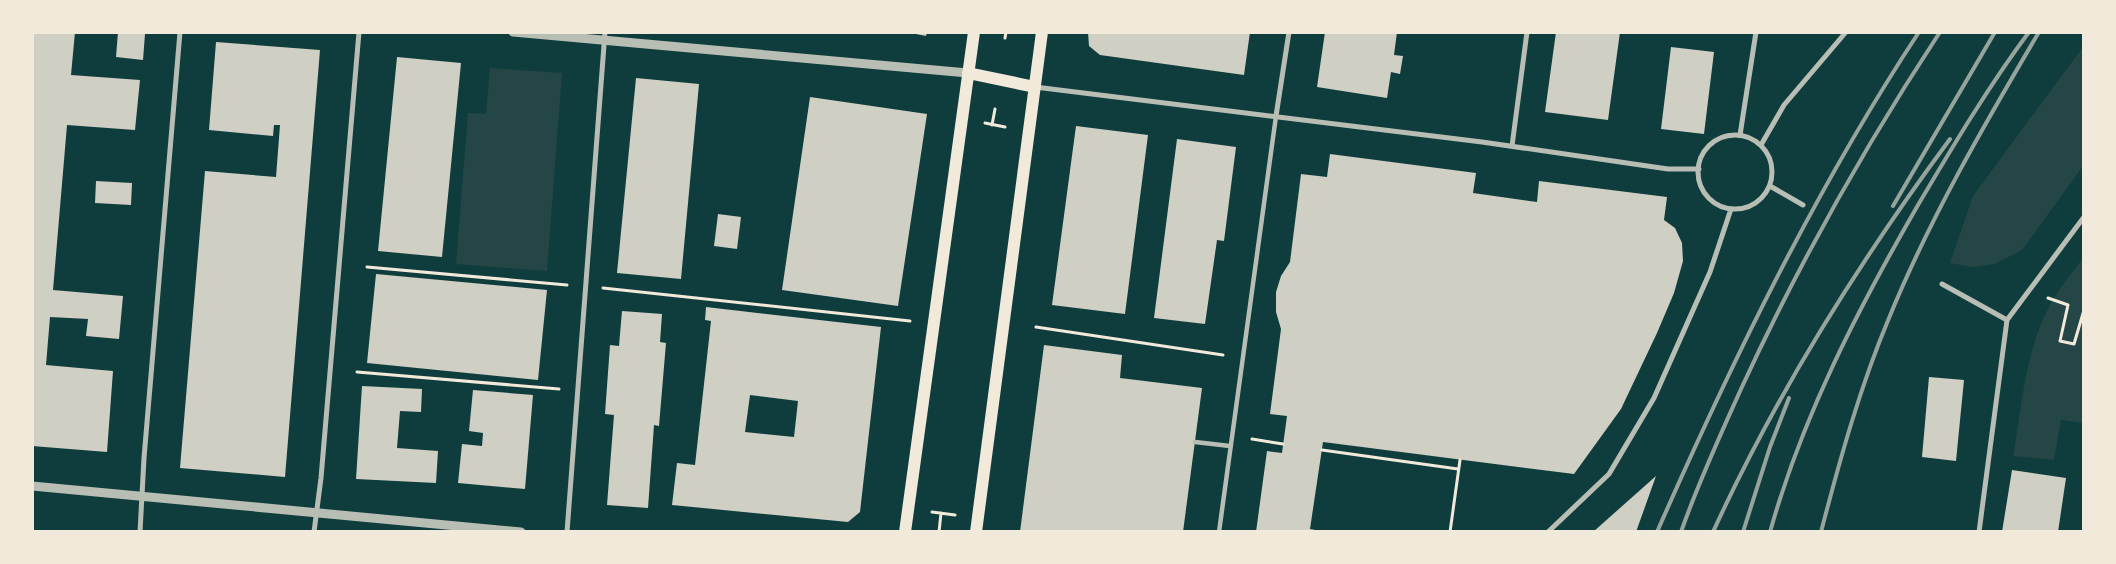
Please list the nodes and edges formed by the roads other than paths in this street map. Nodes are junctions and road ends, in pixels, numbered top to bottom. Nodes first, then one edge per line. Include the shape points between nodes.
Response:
1 (180, 32) edge
2 (359, 32) edge
3 (513, 32) edge
4 (974, 32) edge
5 (1042, 32) edge
6 (1289, 32) edge
7 (1527, 32) edge
8 (1756, 32) edge
9 (1846, 32) edge
10 (604, 37) edge
11 (968, 73) junction
12 (1035, 87) junction
13 (1276, 116) junction
14 (1740, 135) junction
15 (1761, 145) junction
16 (1512, 146) junction
17 (1698, 169) junction
18 (1770, 186) junction
19 (1803, 205) dead end
20 (1731, 209) junction
21 (2084, 217) edge
22 (1942, 284) dead end
23 (2007, 320) junction
24 (1195, 442) dead end
25 (1230, 446) junction
26 (32, 486) edge
27 (143, 497) junction
28 (316, 513) junction
29 (140, 532) edge
30 (314, 532) edge
31 (521, 532) edge
32 (567, 532) edge
33 (905, 532) edge
34 (976, 532) edge
35 (1219, 532) edge
36 (1548, 532) edge
37 (1979, 532) edge

1 - 27 street
2 - 28 street
3 - 10 street
4 - 11 main road
5 - 12 main road
6 - 13 street
7 - 16 street
8 - 14 street
9 - 15 street via 1784,105
10 - 11 street
10 - 32 street
11 - 12 main road
11 - 33 main road
12 - 13 street
12 - 34 main road
13 - 16 street
13 - 25 street
14 - 15 street
14 - 17 street via 1717,140 1701,157
15 - 18 street via 1771,164
16 - 17 street via 1668,169
17 - 20 street via 1703,191 1710,200
18 - 19 street
18 - 20 street via 1754,204 1743,209
20 - 36 street via 1710,272 1654,398 1609,474
21 - 23 street
22 - 23 street
23 - 37 street
24 - 25 street
25 - 35 street
26 - 27 street
27 - 28 street
27 - 29 street
28 - 30 street
28 - 31 street

